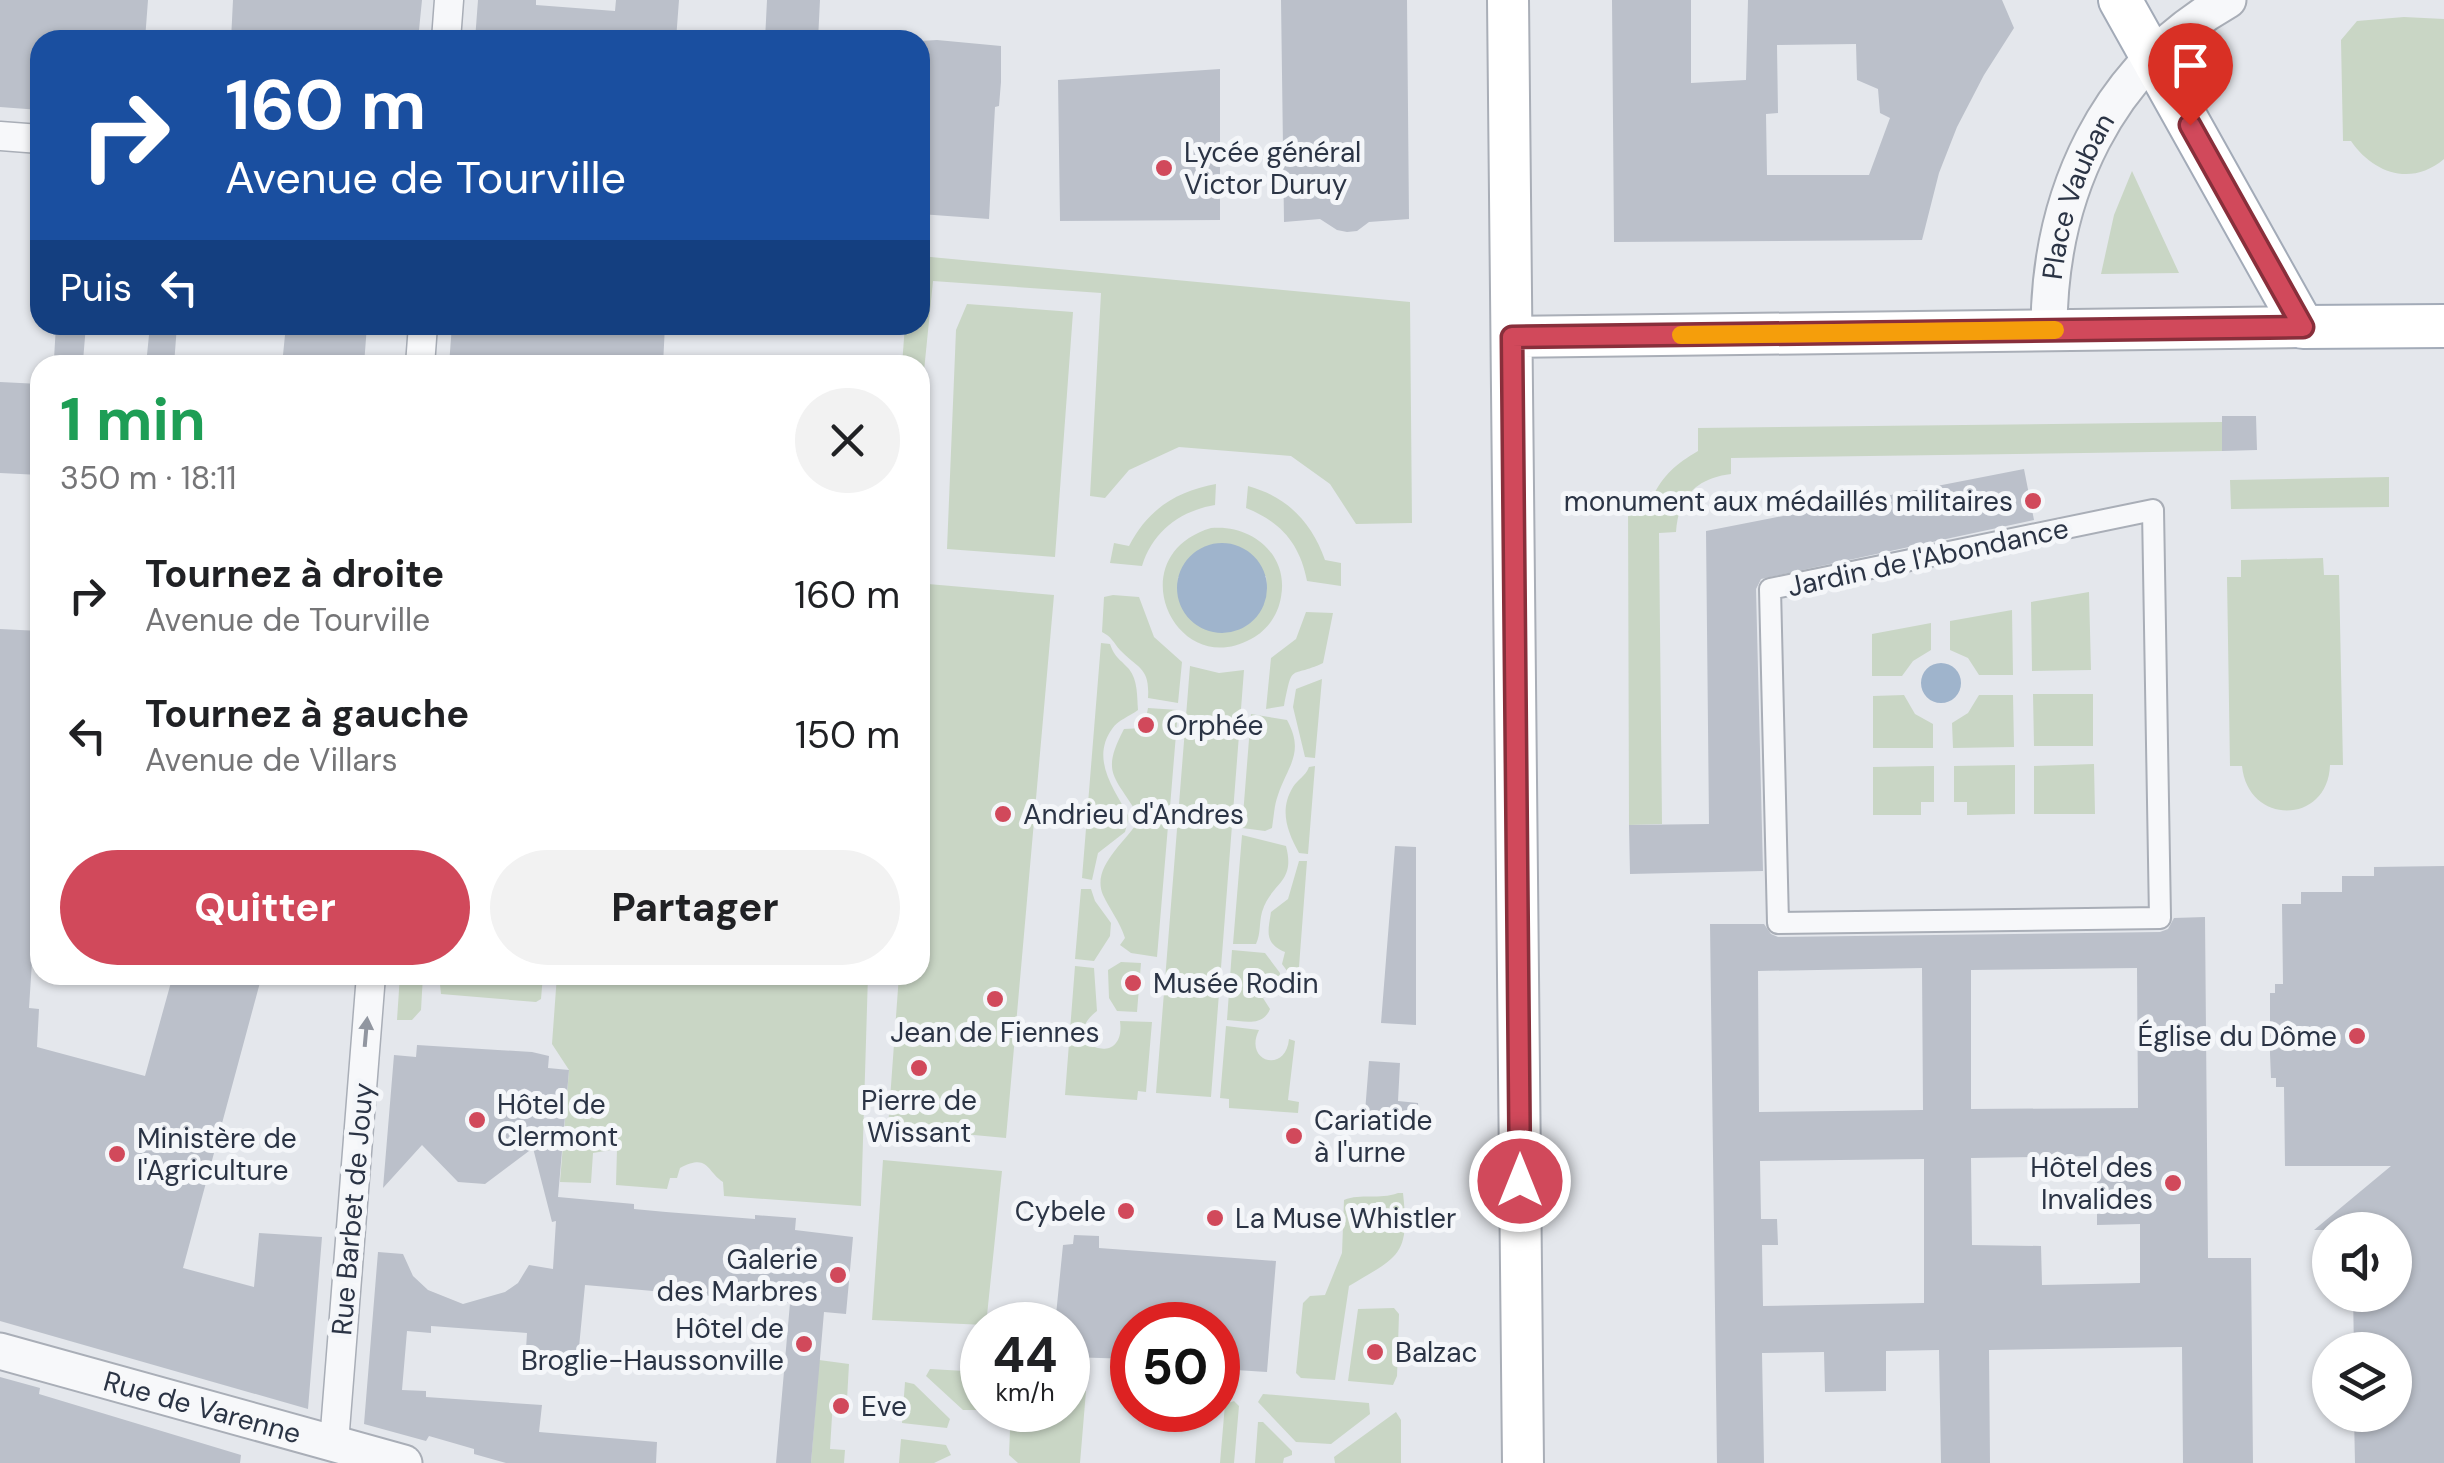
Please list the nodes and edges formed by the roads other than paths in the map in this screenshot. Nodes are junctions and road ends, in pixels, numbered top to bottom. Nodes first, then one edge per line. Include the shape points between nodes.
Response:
1 (449, 0) edge
2 (1508, 0) edge
3 (2120, 0) edge
4 (2228, 0) edge
5 (447, 30) edge
6 (2152, 58) junction
7 (0, 136) edge
8 (30, 138) edge
9 (2444, 326) edge
10 (2303, 327) junction
11 (2049, 330) junction
12 (1512, 337) junction
13 (2160, 918) joint
14 (370, 985) edge
15 (0, 1351) edge
16 (334, 1444) junction
17 (404, 1463) edge
18 (1523, 1463) edge

1 - 5 street
2 - 12 main road
3 - 6 main road
4 - 6 street, Place Vauban
6 - 10 main road
6 - 11 street, Place Vauban via 2111,107 2066,197 2051,263
7 - 8 street
9 - 10 main road
10 - 11 main road
11 - 12 main road
12 - 18 main road
13 - 13 street, Jardin de l'Abondance via 2152,510 1770,589 1778,924
16 -> 14 street, Rue Barbet de Jouy
15 - 16 street, Rue de Varenne
16 - 17 street, Rue de Varenne

